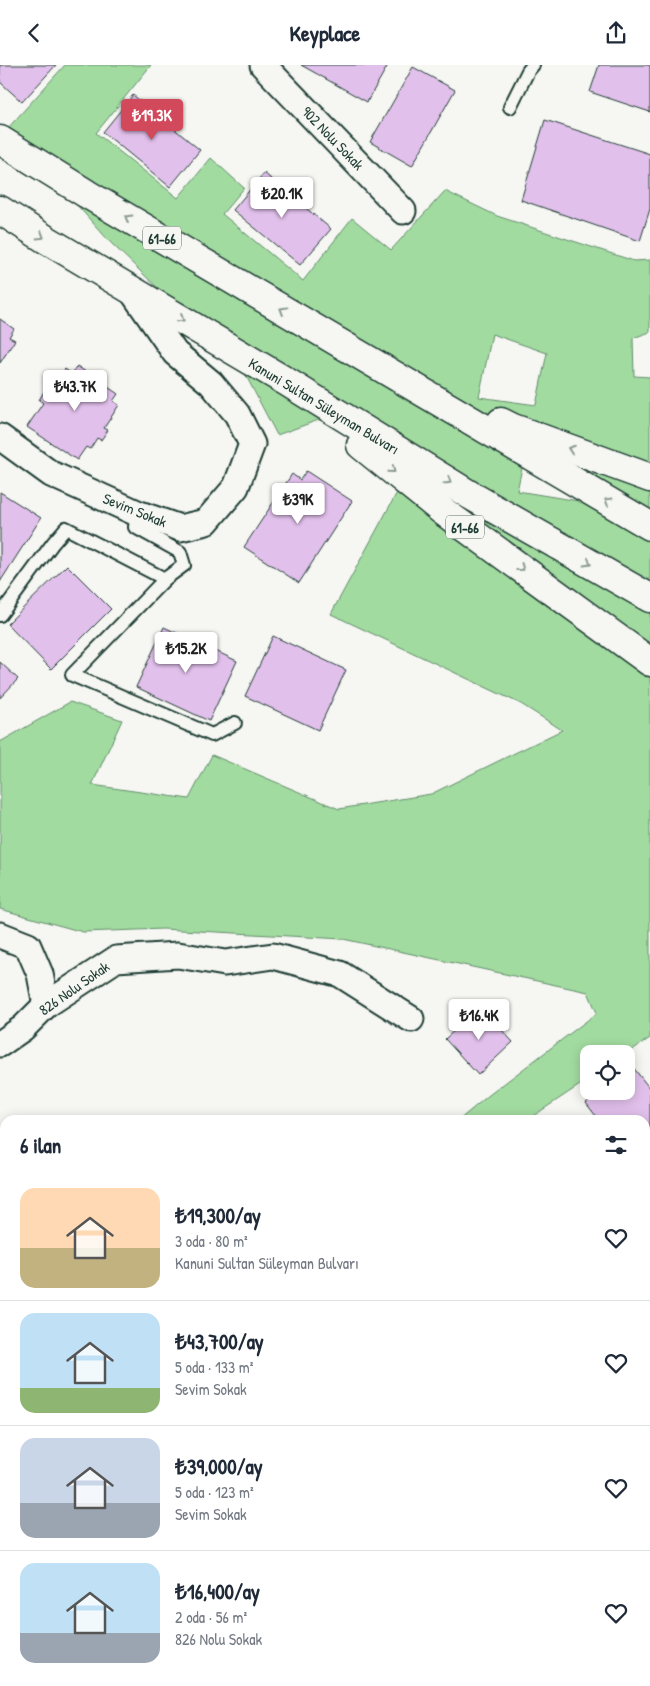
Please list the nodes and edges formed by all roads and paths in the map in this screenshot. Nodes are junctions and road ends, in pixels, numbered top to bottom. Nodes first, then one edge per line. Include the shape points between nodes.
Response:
1 (263, 65) edge
2 (533, 65) edge
3 (510, 107) dead end
4 (1, 141) edge
5 (0, 210) edge
6 (403, 211) dead end
7 (132, 291) junction
8 (325, 334) junction
9 (287, 382) junction
10 (0, 437) edge
11 (650, 478) edge
12 (137, 513) junction
13 (650, 526) edge
14 (165, 579) junction
15 (650, 598) edge
16 (0, 615) edge
17 (650, 662) edge
18 (235, 723) dead end
19 (0, 935) edge
20 (46, 1005) junction
21 (411, 1019) dead end
22 (0, 1043) edge

1 - 6 street, 902 Nolu Sokak
2 - 3 lane
8 -> 4 main road, 61-66
5 -> 7 main road, Kanuni Sultan Süleyman Bulvarı / 61-66
7 -> 9 main road, Kanuni Sultan Süleyman Bulvarı / 61-66
7 - 12 street, Sevim Sokak via 175,353 210,383 237,414 252,444 236,487 206,522 180,528
11 -> 8 main road, 61-66 via 513,428
13 -> 8 main road, 61-66
9 -> 15 main road, Kanuni Sultan Süleyman Bulvarı / 61-66 via 470,495
9 -> 17 main road, 61-66 via 444,512
10 - 12 street, Sevim Sokak via 51,474
12 - 14 lane via 134,527 180,552 184,565
14 - 16 lane via 66,528
14 - 18 lane via 72,675 212,735
19 - 20 street via 28,945 40,975
20 - 21 street, 826 Nolu Sokak via 116,959 178,955 225,963 273,956 340,974
20 - 22 street, 826 Nolu Sokak via 23,1028

